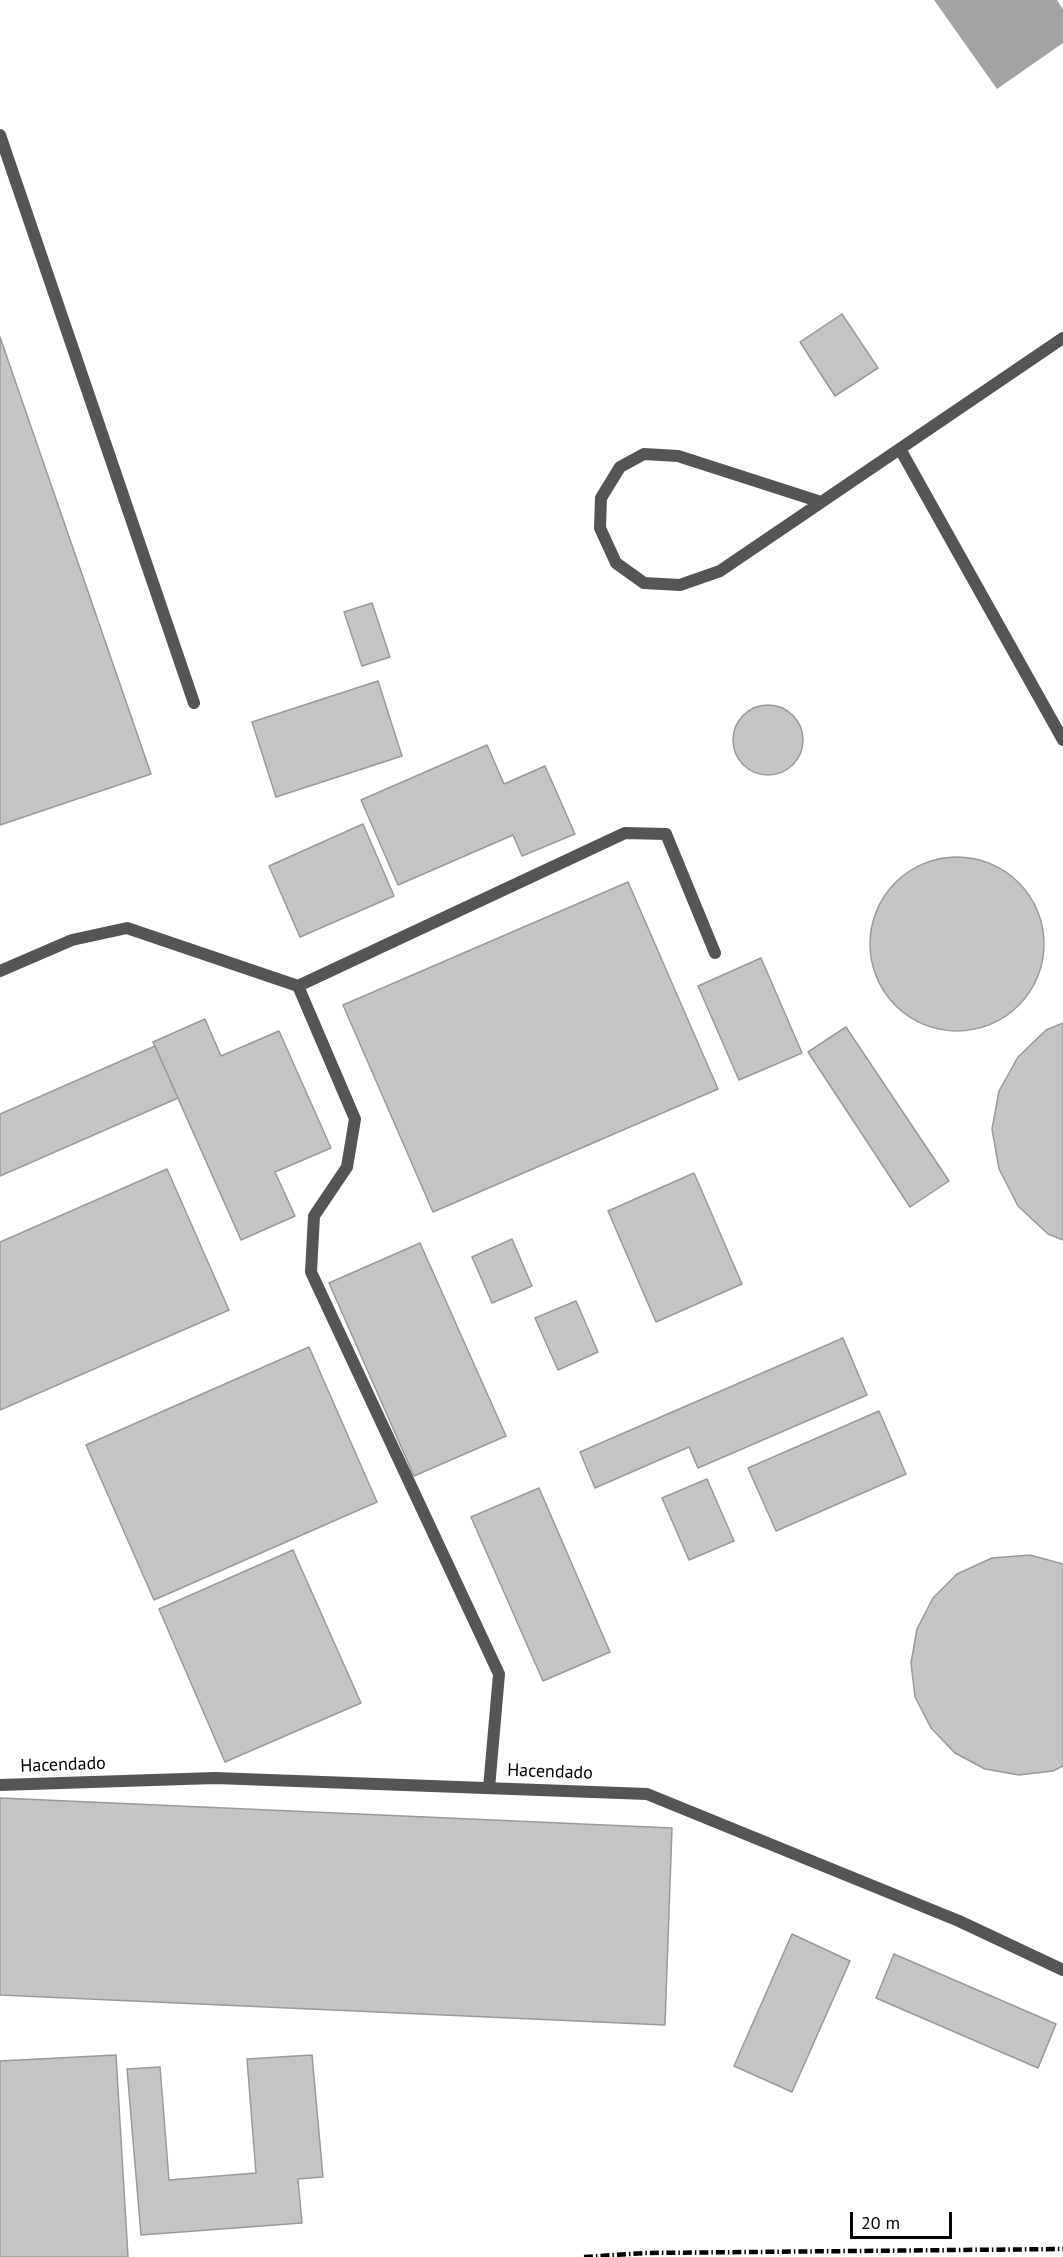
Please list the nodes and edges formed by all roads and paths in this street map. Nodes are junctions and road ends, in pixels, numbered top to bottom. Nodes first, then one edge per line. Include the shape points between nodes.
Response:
1 (0, 135) edge
2 (1063, 338) edge
3 (900, 449) junction
4 (821, 502) junction
5 (194, 703) dead end
6 (1063, 740) edge
7 (715, 953) dead end
8 (0, 971) edge
9 (298, 986) junction
10 (0, 1785) edge
11 (489, 1788) junction
12 (1063, 1970) edge

1 - 5 street
2 - 3 street
3 - 4 street
3 - 6 street
4 - 4 street via 720,572 680,585 644,583 616,563 600,528 601,498 620,467 644,454 678,456
7 - 9 street via 666,834 626,833
8 - 9 street via 72,940 127,928
9 - 11 street via 356,1119 347,1167 314,1216 311,1272 499,1674
10 - 11 street, Hacendado via 215,1778
11 - 12 street, Hacendado via 647,1794 959,1921

